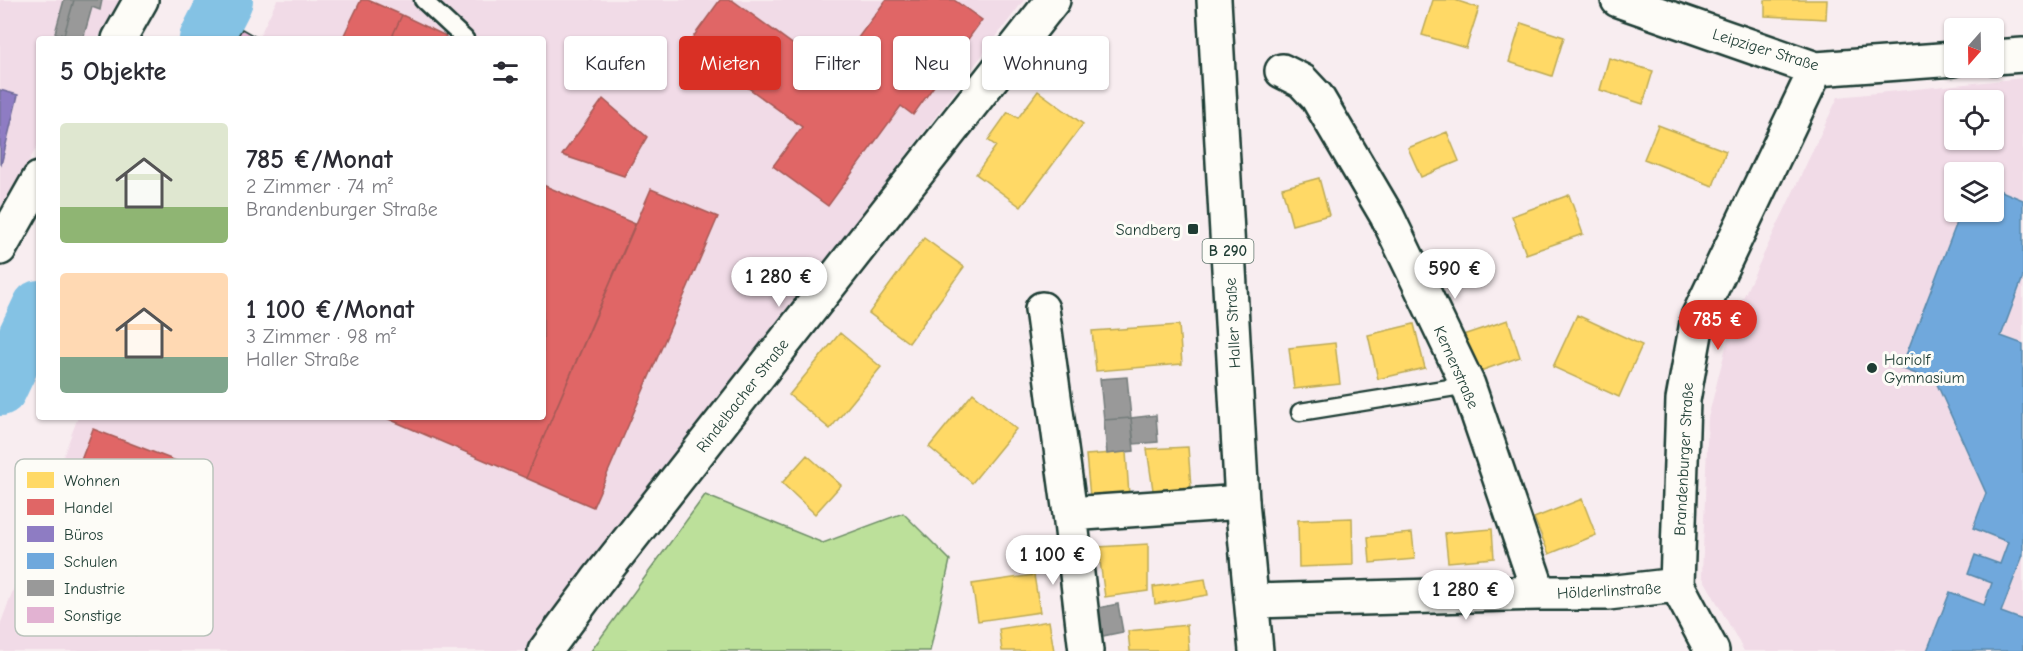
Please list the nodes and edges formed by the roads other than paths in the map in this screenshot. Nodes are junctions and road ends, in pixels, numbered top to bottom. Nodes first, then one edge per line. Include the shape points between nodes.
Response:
1 (141, 0) edge
2 (423, 0) edge
3 (1053, 0) edge
4 (1214, 0) edge
5 (1618, 0) edge
6 (121, 36) edge
7 (462, 36) edge
8 (2023, 54) edge
9 (2004, 56) edge
10 (1944, 60) edge
11 (1816, 69) junction
12 (1282, 71) dead end
13 (36, 184) edge
14 (0, 248) edge
15 (1042, 309) dead end
16 (1468, 385) junction
17 (1300, 412) dead end
18 (1242, 502) junction
19 (1070, 514) junction
20 (1677, 585) junction
21 (1539, 593) junction
22 (1252, 601) junction
23 (545, 651) edge
24 (1086, 651) edge
25 (1256, 651) edge
26 (1712, 651) edge

1 - 6 street
2 - 7 lane
3 - 23 street, Rindelbacher Straße
4 - 18 street, Haller Straße / B 290
5 - 11 street, Leipziger Straße
8 - 9 street
10 - 11 street, Leipziger Straße
11 - 20 street, Brandenburger Straße via 1698,316 1683,400
12 - 16 street, Kernerstraße via 1302,81 1317,97 1387,216
13 - 14 street
15 - 19 street
16 - 17 lane
16 - 21 street, Kernerstraße
18 - 19 street
18 - 22 street, Haller Straße / B 290
19 - 24 street
20 - 21 street, Hölderlinstraße via 1608,593
20 - 26 street, Brandenburger Straße
21 - 22 street, Hölderlinstraße
22 - 25 street, Haller Straße / B 290

